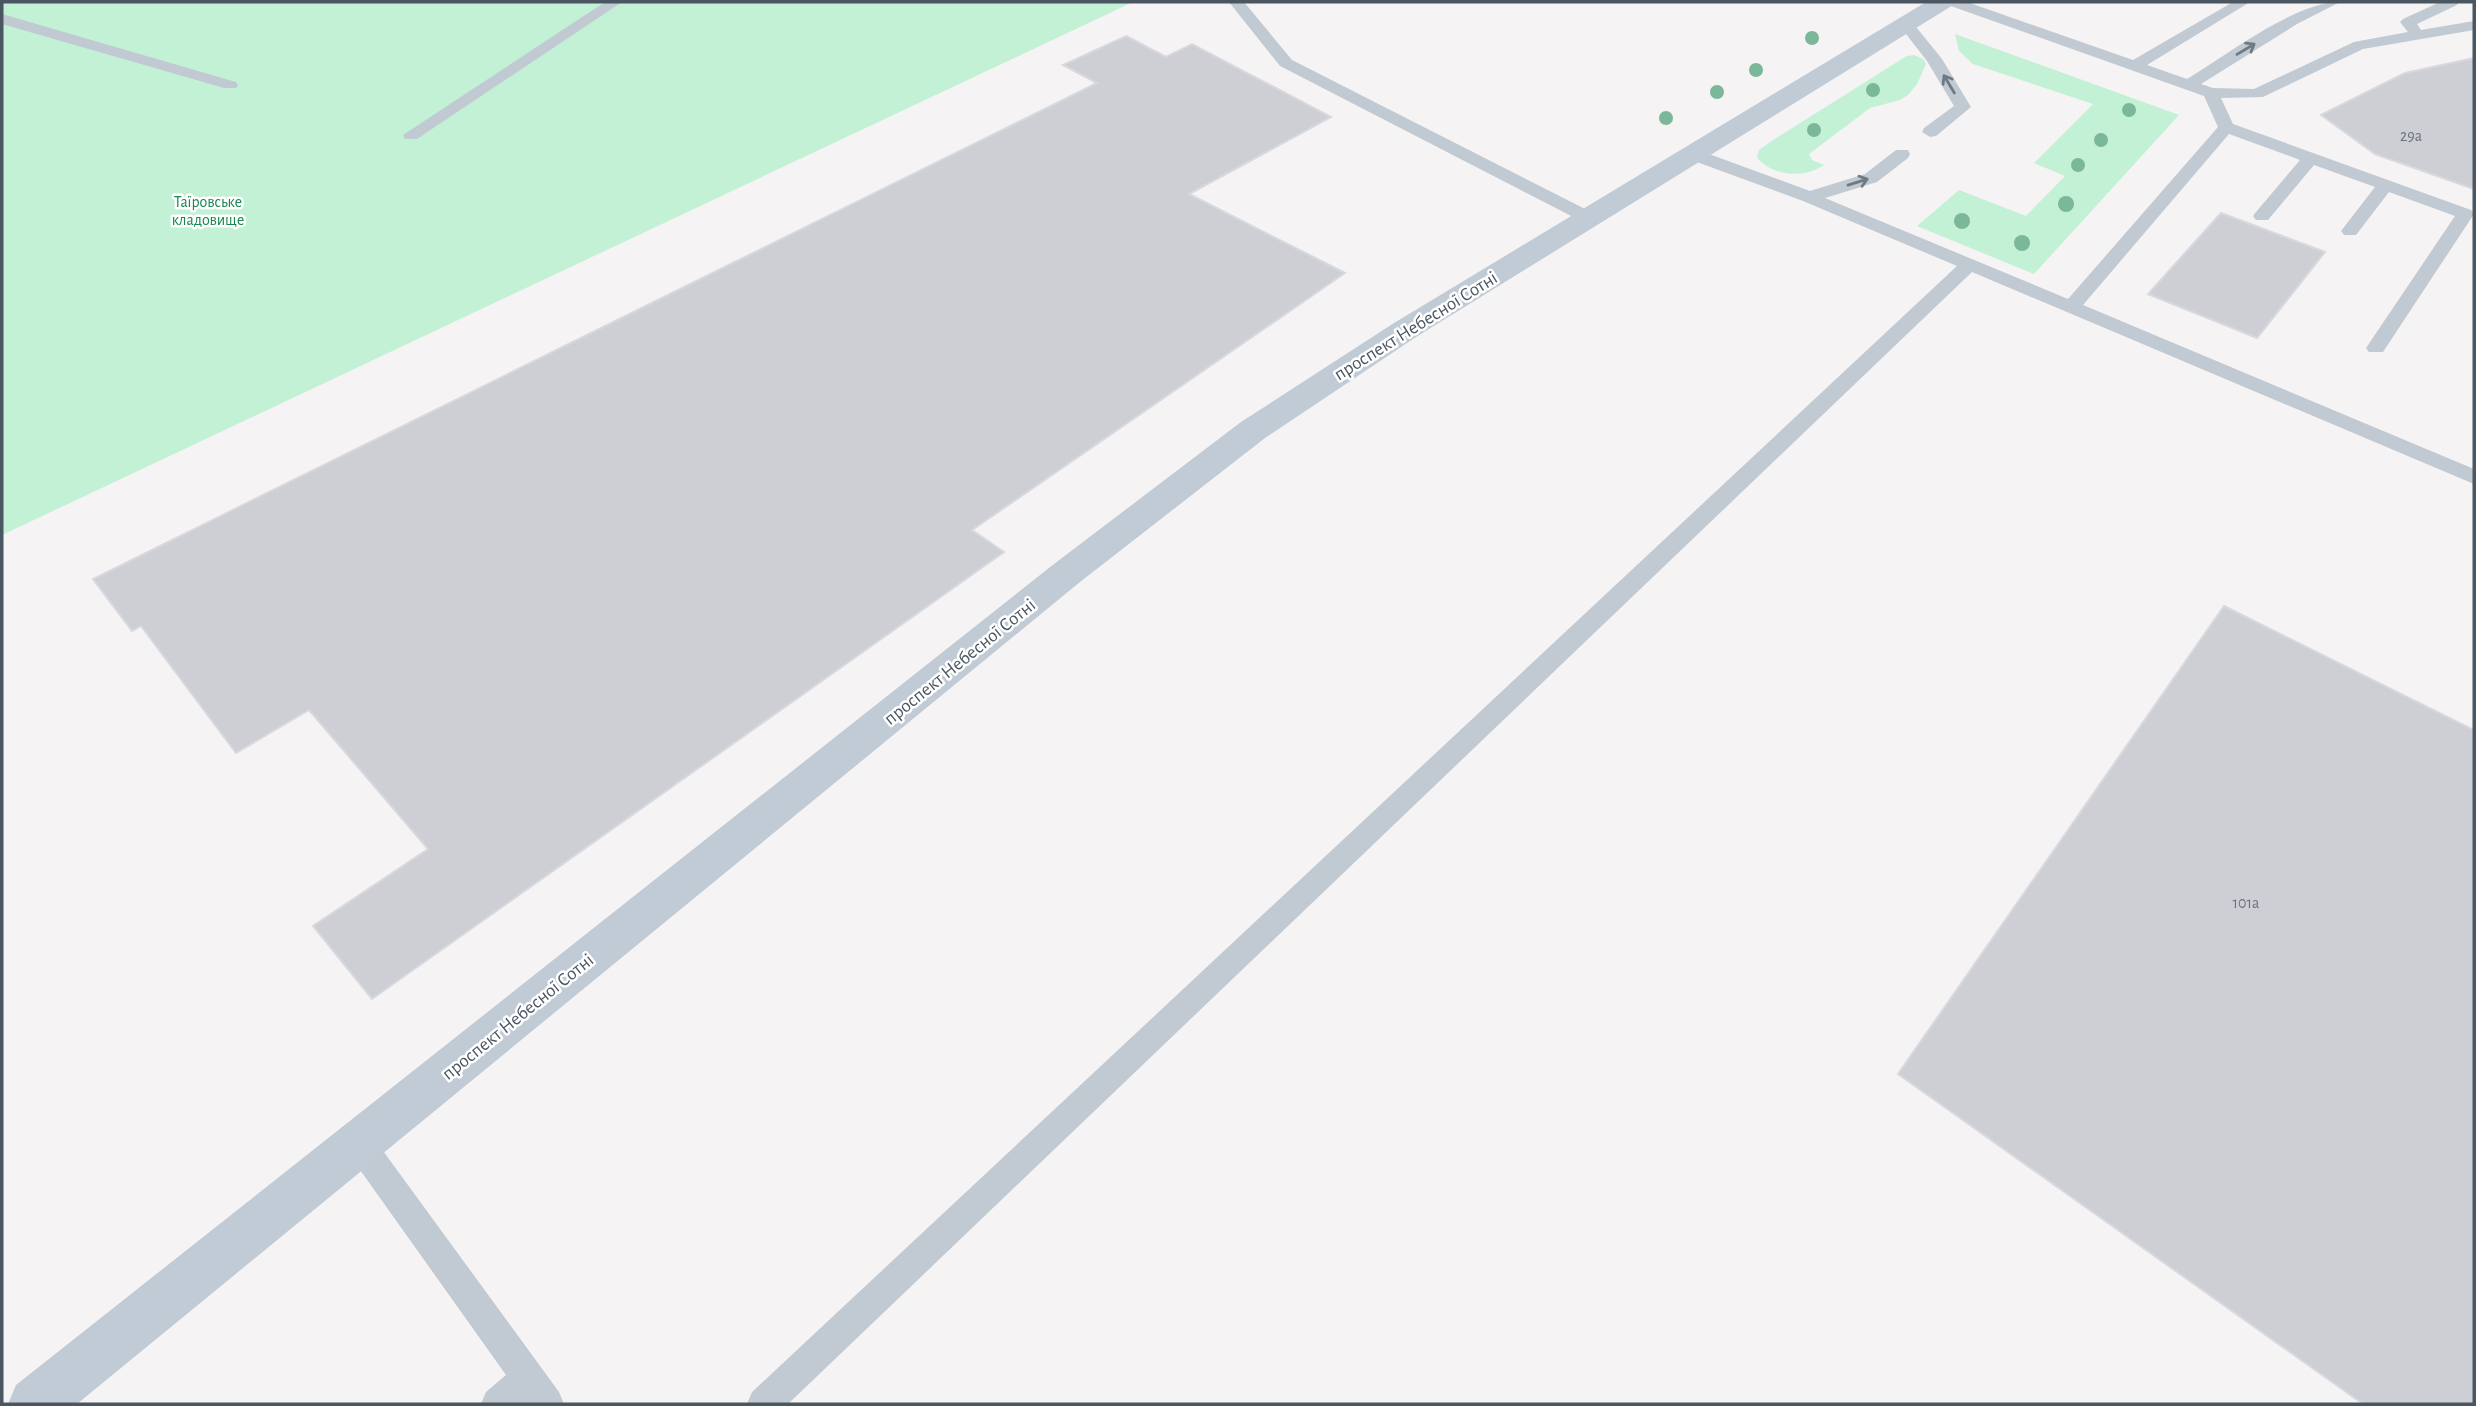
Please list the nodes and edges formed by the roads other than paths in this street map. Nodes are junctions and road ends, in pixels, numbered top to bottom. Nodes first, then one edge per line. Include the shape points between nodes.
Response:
1 (615, 2) edge
2 (1236, 2) edge
3 (1942, 2) edge
4 (1953, 2) edge
5 (2242, 2) edge
6 (2333, 2) edge
7 (2452, 2) edge
8 (2, 19) edge
9 (1907, 25) junction
10 (2474, 26) edge
11 (2417, 35) junction
12 (2136, 66) junction
13 (230, 85) dead end
14 (2188, 85) junction
15 (2211, 93) junction
16 (2226, 127) junction
17 (1930, 132) dead end
18 (411, 135) dead end
19 (1692, 154) junction
20 (1902, 154) dead end
21 (2310, 158) junction
22 (2386, 185) junction
23 (1809, 197) junction
24 (2262, 216) dead end
25 (1587, 217) junction
26 (2350, 231) dead end
27 (1969, 265) junction
28 (2070, 308) junction
29 (2375, 348) dead end
30 (2474, 477) edge
31 (359, 1143) junction
32 (537, 1391) edge
33 (35, 1404) edge
34 (498, 1404) edge
35 (764, 1404) edge

1 - 18 lane
2 - 25 lane via 1286,63
3 - 9 main road, проспект Небесної Сотні
4 - 12 lane
5 - 12 lane
14 -> 6 lane
7 - 11 lane via 2408,22
8 - 13 lane
17 -> 9 lane via 1962,107
9 - 19 main road, проспект Небесної Сотні
10 - 11 lane
11 - 15 lane via 2359,45 2257,94
12 - 14 lane
14 - 15 lane
15 - 16 lane
16 - 21 lane
16 - 28 lane
19 - 23 lane
19 - 25 main road, проспект Небесної Сотні
23 -> 20 lane via 1871,178
21 - 22 lane
21 - 24 lane
22 - 26 lane
22 - 29 lane via 2465,214
23 - 27 lane
25 - 31 main road, проспект Небесної Сотні via 1253,430 1067,573
27 - 28 lane
27 - 35 lane
28 - 30 lane
31 - 32 lane
31 - 33 main road, проспект Небесної Сотні
32 - 34 lane

